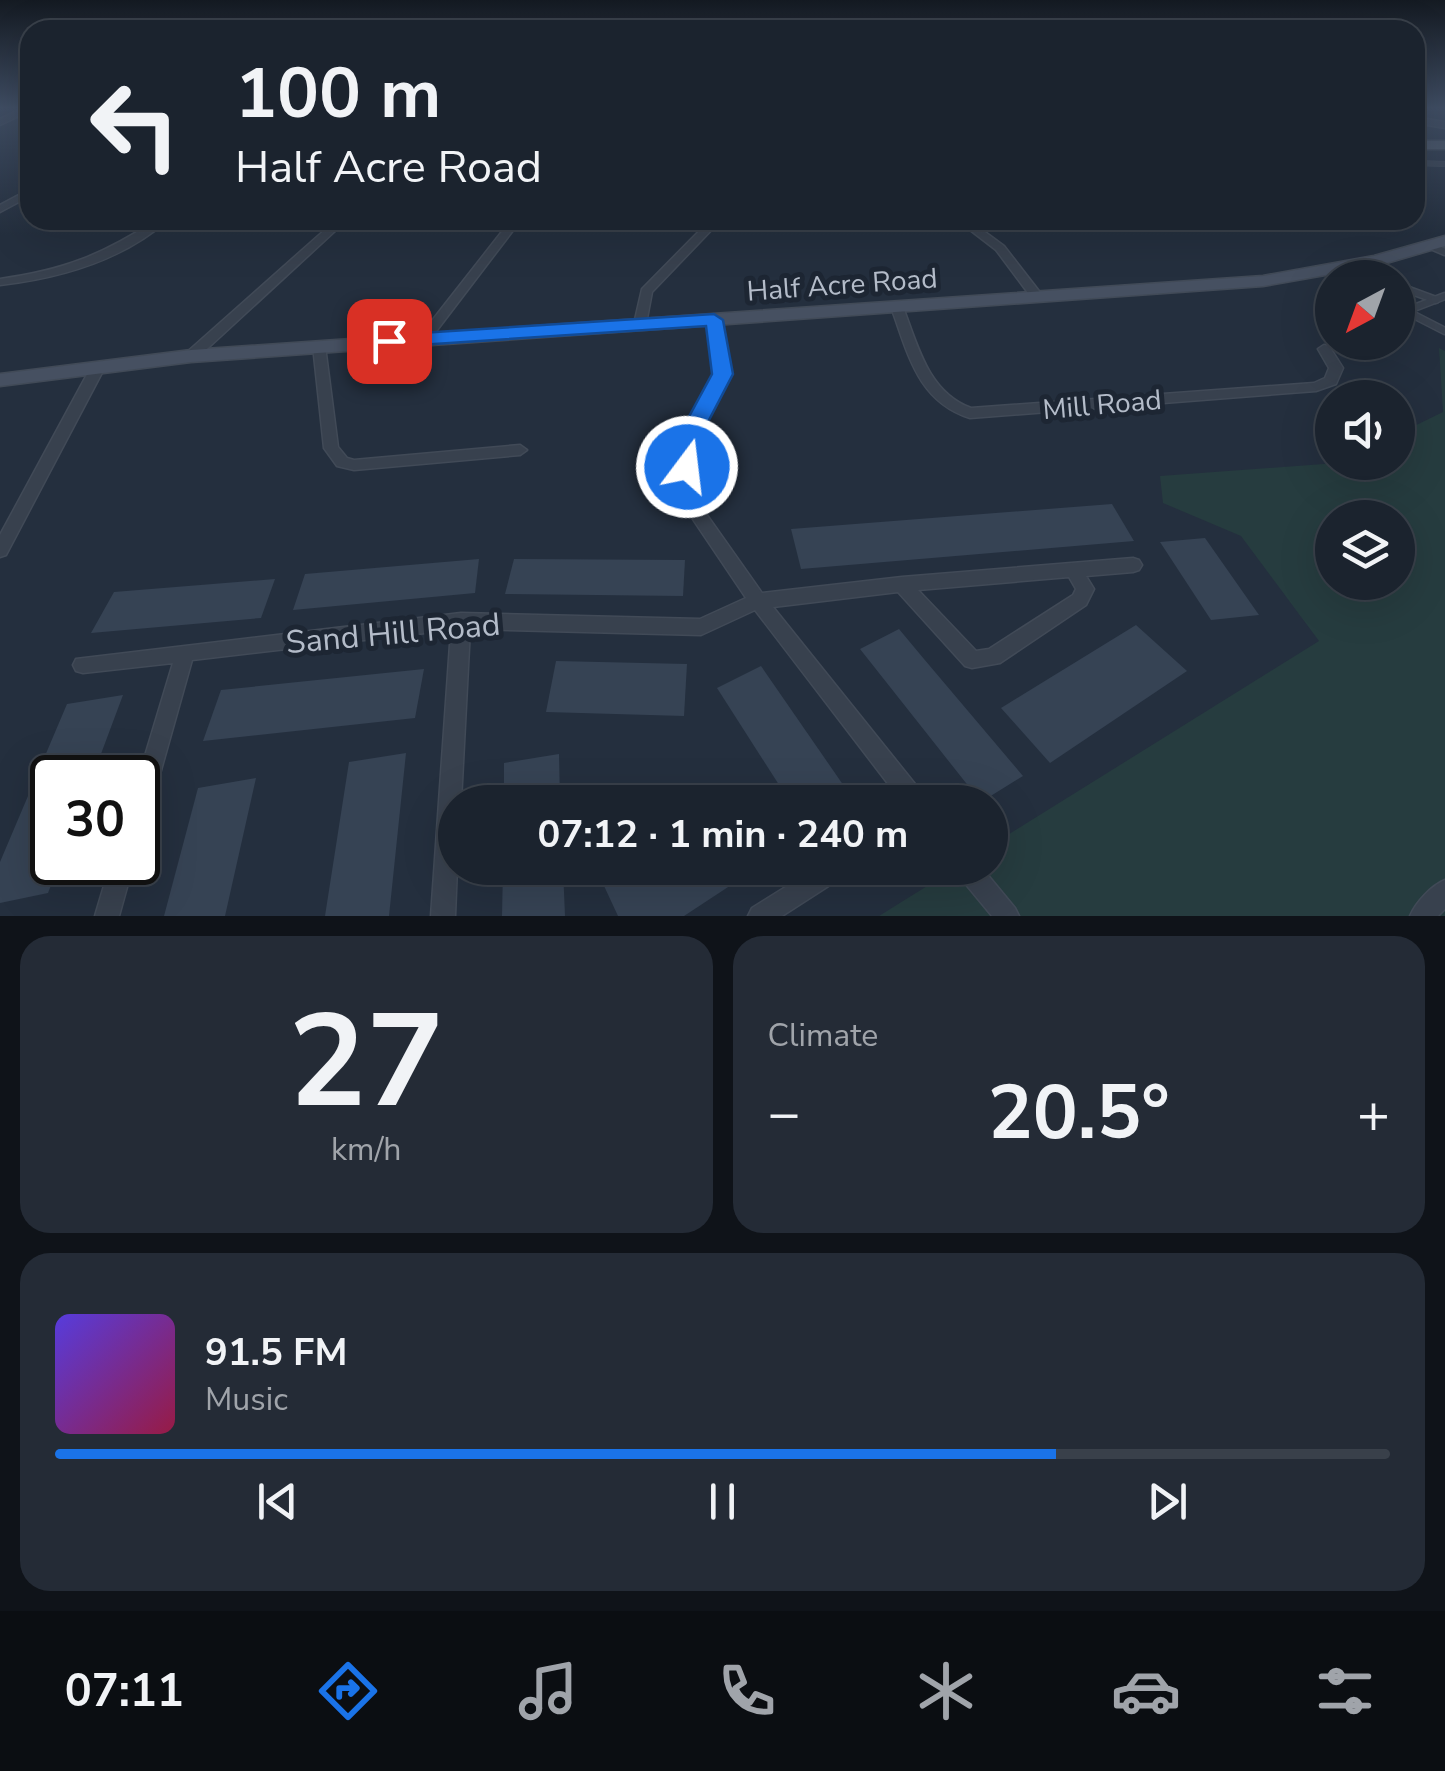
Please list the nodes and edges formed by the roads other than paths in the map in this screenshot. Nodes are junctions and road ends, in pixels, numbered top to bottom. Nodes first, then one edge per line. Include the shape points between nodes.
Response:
1 (147, 230) edge
2 (331, 230) edge
3 (508, 230) edge
4 (706, 230) edge
5 (979, 230) edge
6 (1440, 246) edge
7 (0, 282) edge
8 (1415, 292) edge
9 (1445, 296) edge
10 (1038, 298) junction
11 (1436, 300) junction
12 (897, 308) junction
13 (1415, 308) edge
14 (1415, 316) edge
15 (714, 320) junction
16 (640, 324) junction
17 (1445, 331) edge
18 (424, 338) junction
19 (319, 346) junction
20 (191, 356) junction
21 (1331, 360) edge
22 (98, 367) junction
23 (0, 380) edge
24 (520, 450) dead end
25 (0, 550) edge
26 (1134, 565) dead end
27 (1074, 570) junction
28 (902, 584) junction
29 (758, 600) junction
30 (461, 622) junction
31 (185, 653) junction
32 (83, 665) dead end
33 (155, 755) edge
34 (901, 785) edge
35 (116, 885) edge
36 (809, 885) edge
37 (981, 885) edge
38 (1445, 892) edge
39 (107, 916) edge
40 (443, 916) edge
41 (760, 916) edge
42 (1007, 916) edge
43 (1422, 916) edge

1 - 7 street via 106,258 51,276
2 - 20 street
3 - 18 street
4 - 16 street via 646,291
5 - 10 street
6 - 10 street, Half Acre Road via 1262,282
8 - 11 lane
9 - 11 lane
10 - 12 street, Half Acre Road
11 - 13 lane
12 - 15 street, Half Acre Road
12 - 21 street, Mill Road via 934,394 970,413 1316,387 1331,380 1336,368
14 - 17 lane
15 - 16 street, Half Acre Road
15 - 29 street via 722,374 696,424 687,467 691,495 694,509
16 - 18 street, Half Acre Road
18 - 19 street, Half Acre Road
19 - 20 street, Half Acre Road
19 - 24 street via 331,448 342,462
20 - 22 street, Half Acre Road
22 - 23 street, Half Acre Road
22 - 25 street
26 - 27 street, Sand Hill Road
27 - 28 street, Sand Hill Road
27 - 28 street via 1085,589 1080,600 993,657 972,660
28 - 29 street, Sand Hill Road
29 - 30 street, Sand Hill Road via 701,627
29 - 34 street
30 - 31 street, Sand Hill Road
30 - 40 street
31 - 32 street, Sand Hill Road
31 - 33 street
35 - 39 street
36 - 41 street
37 - 42 street
38 - 43 street

